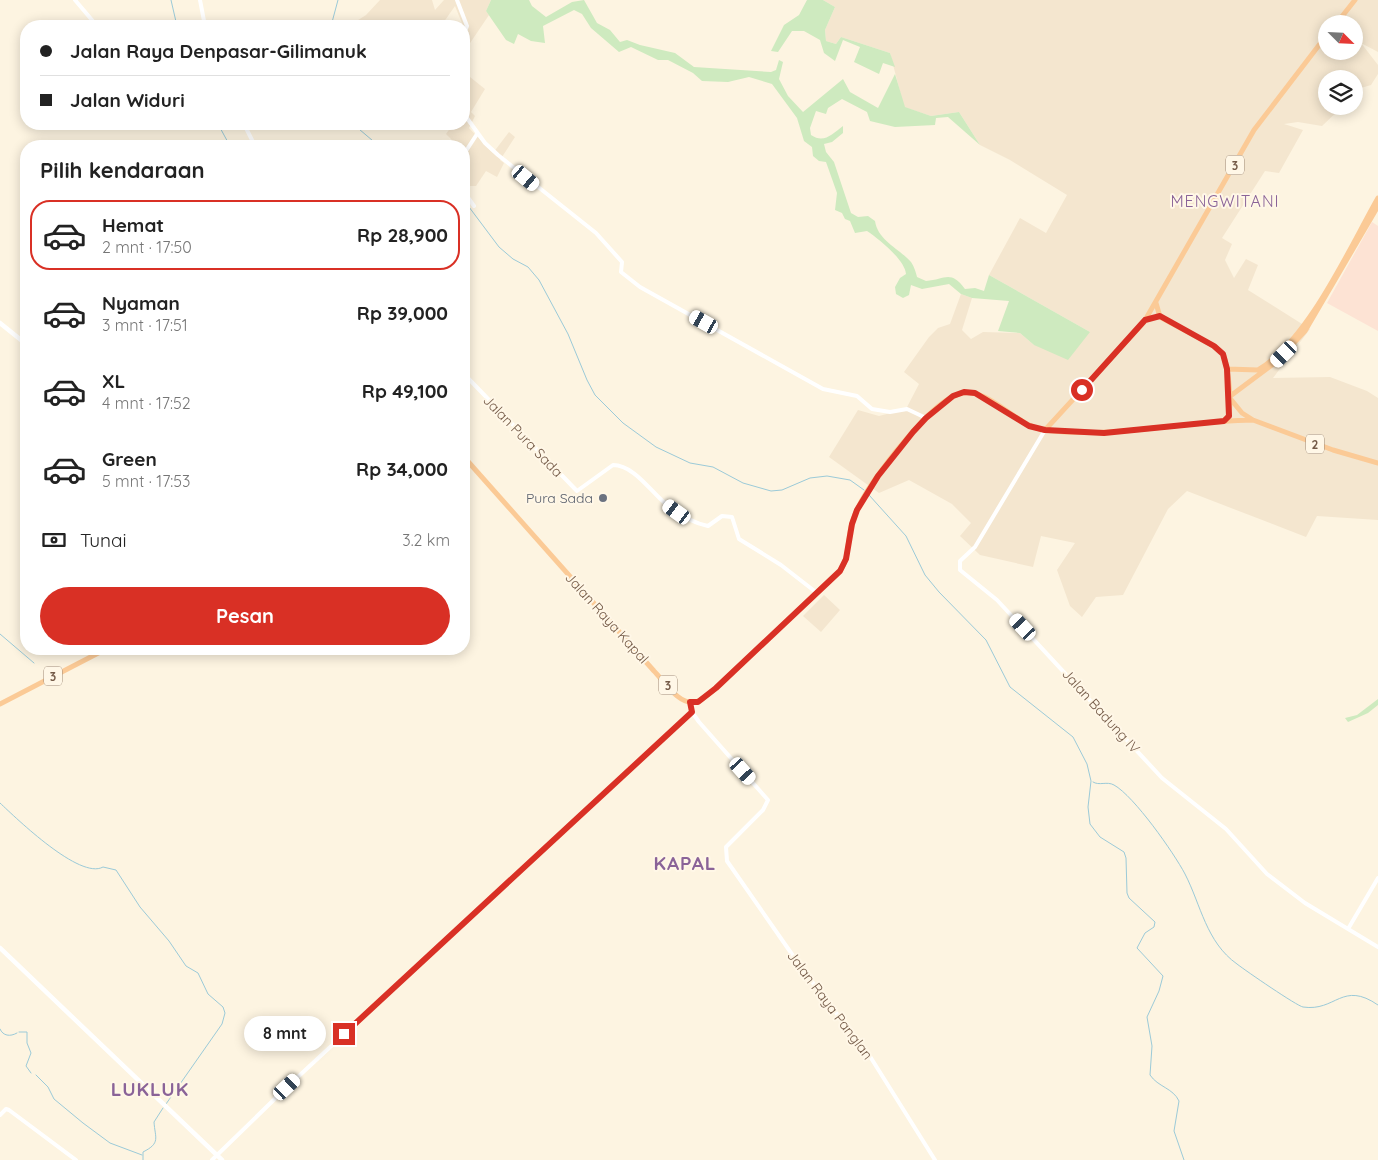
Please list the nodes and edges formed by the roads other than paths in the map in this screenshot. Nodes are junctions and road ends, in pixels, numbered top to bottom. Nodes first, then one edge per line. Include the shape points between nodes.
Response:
1 (75, 0) edge
2 (200, 0) edge
3 (457, 0) edge
4 (1355, 0) edge
5 (1343, 15) edge
6 (92, 20) edge
7 (204, 20) edge
8 (465, 20) edge
9 (1318, 46) edge
10 (470, 123) edge
11 (477, 134) junction
12 (470, 145) edge
13 (1378, 198) edge
14 (470, 200) edge
15 (474, 206) dead end
16 (1378, 206) edge
17 (1156, 303) junction
18 (1160, 316) junction
19 (1145, 320) junction
20 (0, 323) edge
21 (20, 339) edge
22 (1227, 369) junction
23 (470, 380) edge
24 (1229, 397) junction
25 (926, 418) junction
26 (1058, 418) junction
27 (1226, 420) junction
28 (1253, 420) junction
29 (1045, 430) junction
30 (1059, 431) junction
31 (1378, 463) edge
32 (470, 464) edge
33 (818, 594) junction
34 (94, 655) edge
35 (690, 702) junction
36 (0, 704) edge
37 (692, 712) junction
38 (1378, 878) edge
39 (1348, 929) junction
40 (1378, 947) edge
41 (0, 948) edge
42 (0, 1114) edge
43 (216, 1155) junction
44 (76, 1160) edge
45 (212, 1160) edge
46 (222, 1160) edge
47 (935, 1160) edge

1 - 6 street
2 - 7 street
3 - 8 street
4 - 5 highway
9 - 17 highway, 3 via 1254,130
10 - 11 street
11 - 12 street
11 - 25 street via 596,233 622,262 621,272 640,287 823,389 859,396 872,409 890,412 907,409
13 - 22 highway via 1312,313 1293,339 1258,370
14 - 15 street
16 - 24 highway via 1305,331 1276,362
17 - 18 highway
17 - 19 highway, 3
18 - 19 highway
18 - 22 highway via 1219,349
19 - 26 highway
20 - 21 main road
22 - 24 highway
23 - 33 street, Jalan Pura Sada via 577,491 610,466 619,466 634,474 667,505 690,520 708,526 722,516 732,517 739,539 781,565
24 - 27 highway via 1230,412
24 - 28 highway, 2 via 1242,413
25 - 29 highway, 3 via 953,396 972,392 1029,426
25 - 33 highway, 3 via 863,499 852,524 844,564
26 - 29 highway
26 - 30 highway via 1056,425
27 - 28 highway, 2
27 - 30 highway, 2 via 1104,433
28 - 31 highway, 2
29 - 30 highway, 3
29 - 39 street, Jalan Badung IV via 971,552 962,559 959,565 961,572 978,582 997,600 1162,778 1226,829 1276,882
32 - 35 highway, Jalan Raya Kapal / 3 via 654,671 679,697
33 - 35 highway, 3 via 716,688 698,702
34 - 36 highway, 3
35 - 37 street
37 - 43 street
37 - 47 street, Jalan Raya Panglan via 766,795 768,802 728,844 725,851 727,861 808,977 870,1058
38 - 39 street
39 - 40 street, Jalan Badung IV
41 - 43 main road
42 - 44 street via 9,1110
43 - 45 street
43 - 46 main road

